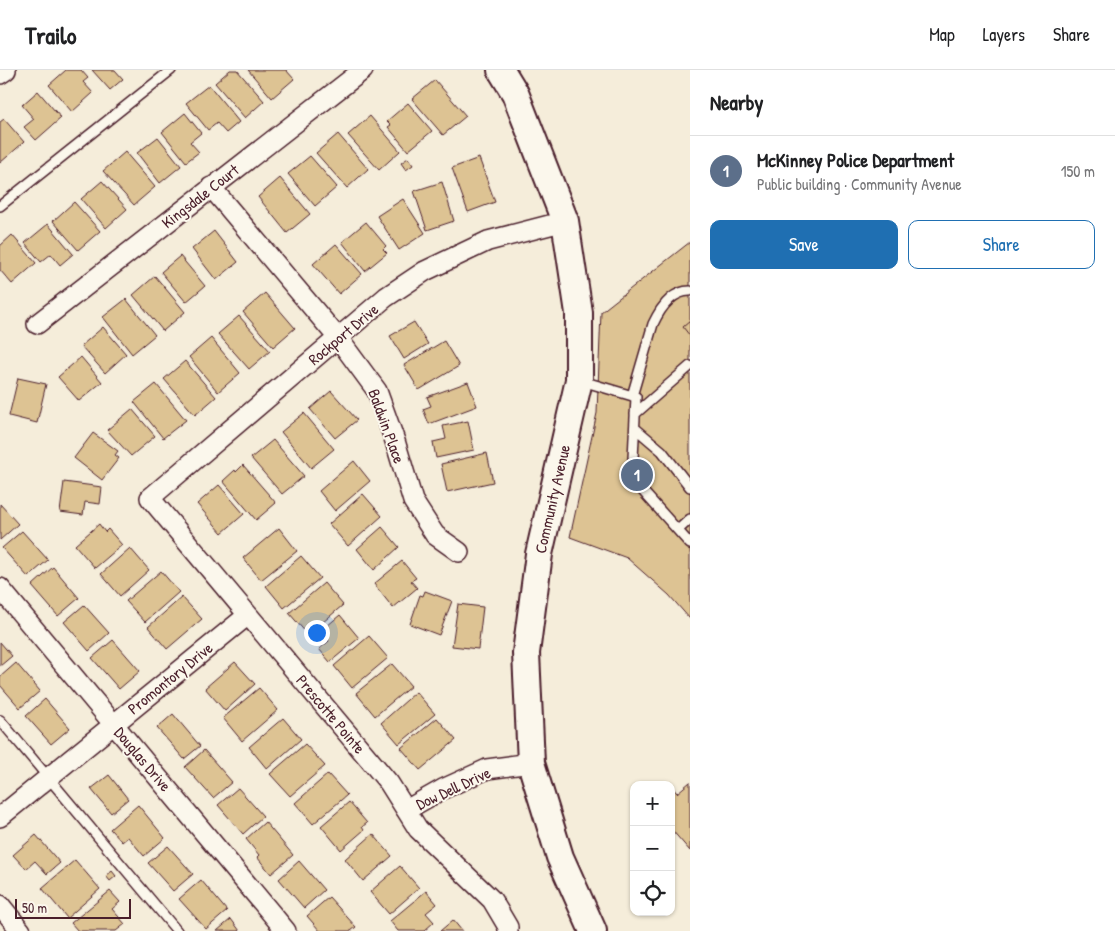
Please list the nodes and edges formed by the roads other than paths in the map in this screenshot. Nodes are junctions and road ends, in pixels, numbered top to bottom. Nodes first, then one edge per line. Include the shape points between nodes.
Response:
1 (6, 70) edge
2 (171, 70) edge
3 (363, 70) edge
4 (501, 70) edge
5 (0, 74) edge
6 (211, 187) junction
7 (0, 206) edge
8 (565, 221) junction
9 (690, 291) edge
10 (37, 324) dead end
11 (338, 338) junction
12 (690, 366) edge
13 (579, 380) junction
14 (632, 396) junction
15 (635, 414) junction
16 (635, 428) junction
17 (690, 487) edge
18 (150, 498) joint
19 (690, 519) edge
20 (678, 530) junction
21 (690, 544) edge
22 (460, 552) dead end
23 (0, 588) edge
24 (248, 615) junction
25 (0, 720) edge
26 (114, 724) junction
27 (531, 763) junction
28 (49, 778) junction
29 (406, 810) junction
30 (0, 817) edge
31 (0, 905) edge
32 (21, 931) edge
33 (178, 931) edge
34 (286, 931) edge
35 (508, 931) edge
36 (593, 931) edge

1 - 5 street
2 - 7 lane
3 - 6 street, Kingsdale Court
4 - 8 street, Community Avenue via 515,93
6 - 10 street, Kingsdale Court
6 - 11 street, Baldwin Place
8 - 11 street, Rockport Drive via 488,241 425,271 386,297
8 - 13 street, Community Avenue via 579,313
9 - 14 lane via 674,295 658,314
11 - 18 street, Rockport Drive
11 - 22 street, Baldwin Place via 377,391 413,501 435,535
12 - 15 lane
13 - 14 lane
13 - 27 street, Community Avenue via 539,554 526,653
14 - 15 lane via 636,397
15 - 16 lane
16 - 17 lane via 662,451
16 - 20 lane via 632,479
18 - 24 street, Prescotte Pointe
19 - 20 lane
20 - 21 lane
23 - 26 street, Douglas Drive
24 - 26 street, Promontory Drive
24 - 29 street, Prescotte Pointe via 389,783
25 - 28 lane
26 - 28 street, Promontory Drive
26 - 34 street, Douglas Drive
27 - 29 street, Dow Dell Drive via 487,769
27 - 36 street, Community Avenue via 560,857
28 - 30 street, Promontory Drive
28 - 33 lane
29 - 35 street, Prescotte Pointe via 418,829 492,900
31 - 32 street

